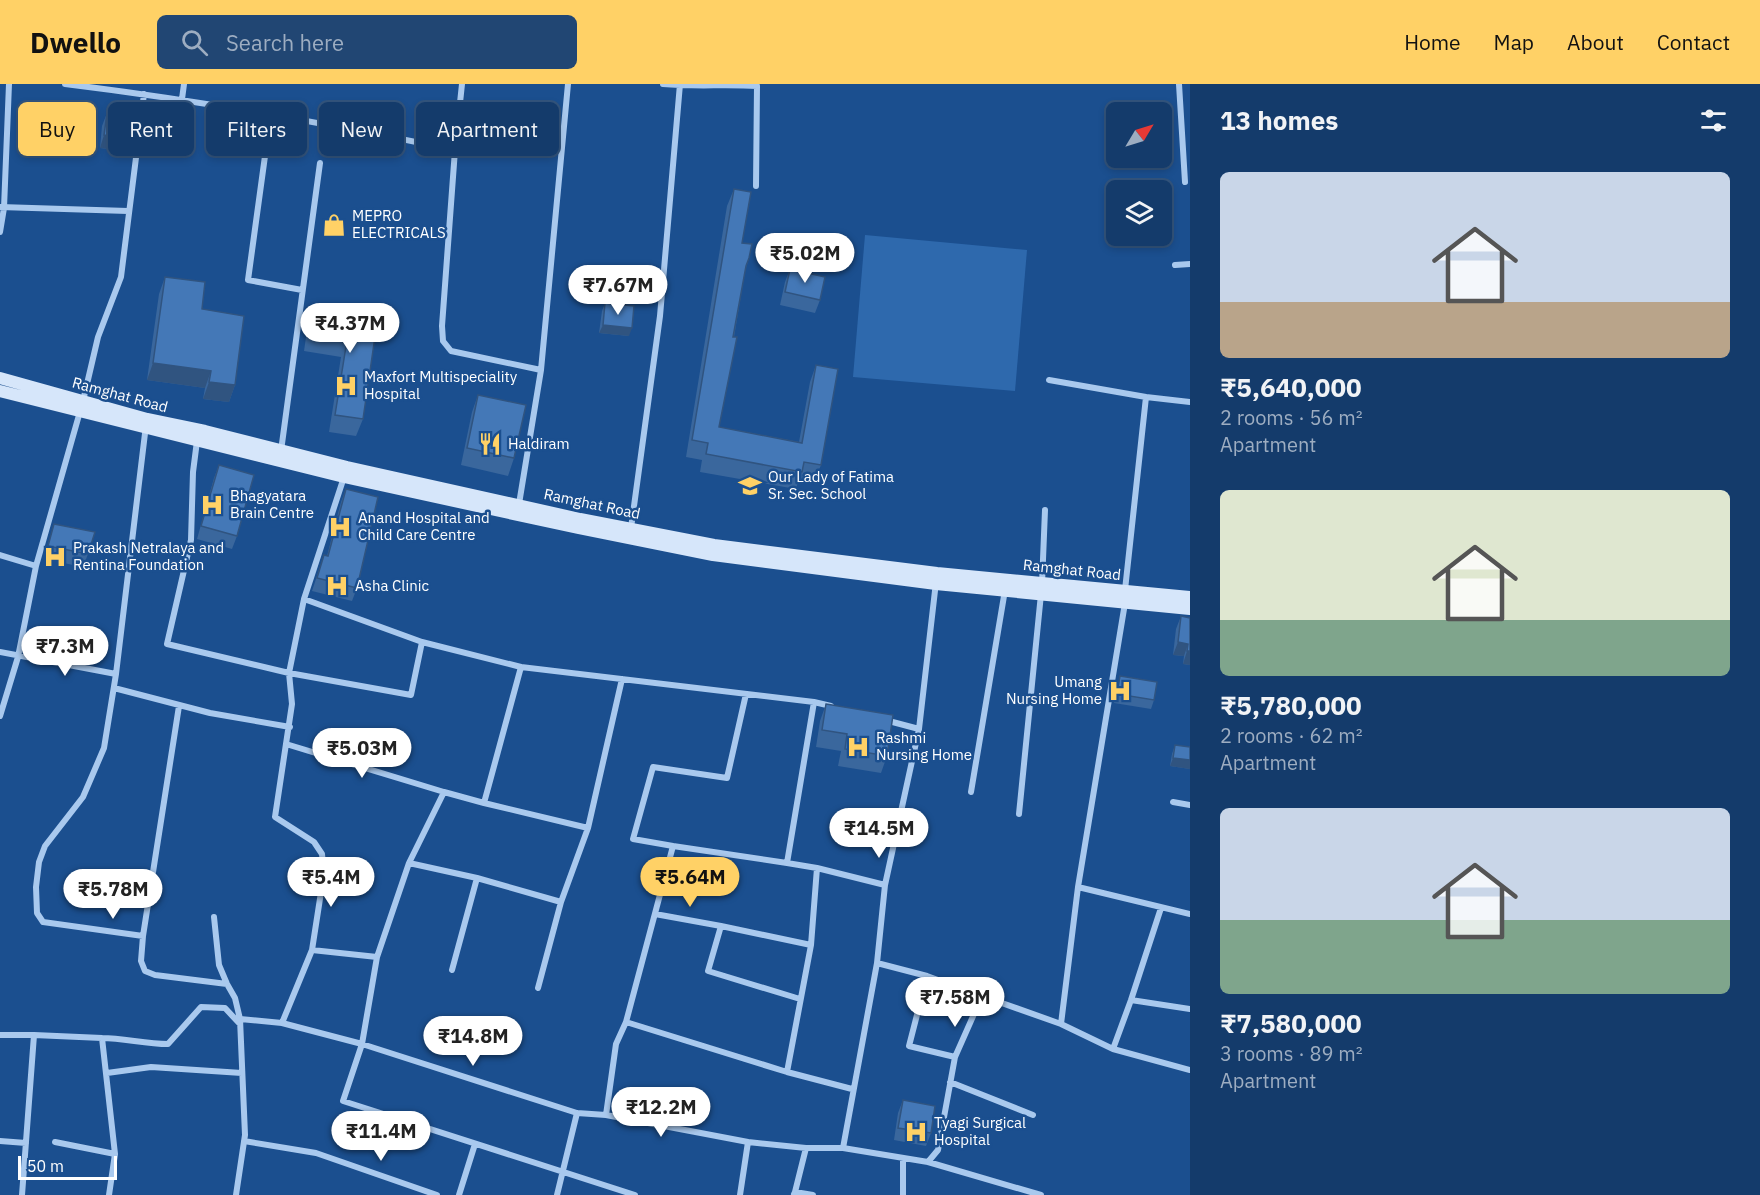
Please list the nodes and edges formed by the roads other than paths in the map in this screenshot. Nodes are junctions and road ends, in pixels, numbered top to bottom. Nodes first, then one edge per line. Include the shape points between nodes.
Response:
1 (9, 84) edge
2 (65, 84) edge
3 (183, 84) edge
4 (462, 84) edge
5 (568, 84) edge
6 (663, 84) edge
7 (739, 84) edge
8 (1179, 84) edge
9 (680, 85) edge
10 (144, 94) junction
11 (182, 99) junction
12 (460, 102) edge
13 (416, 142) edge
14 (1186, 145) edge
15 (265, 156) dead end
16 (455, 156) edge
17 (320, 163) dead end
18 (1185, 182) dead end
19 (756, 186) dead end
20 (2, 208) edge
21 (128, 211) junction
22 (0, 232) edge
23 (1190, 264) edge
24 (1175, 265) dead end
25 (302, 290) junction
26 (541, 370) junction
27 (0, 378) edge
28 (1049, 380) dead end
29 (0, 391) edge
30 (1146, 397) junction
31 (1190, 402) edge
32 (82, 406) junction
33 (146, 424) junction
34 (197, 441) junction
35 (281, 451) junction
36 (344, 477) junction
37 (519, 504) junction
38 (1045, 510) dead end
39 (631, 528) junction
40 (0, 555) edge
41 (36, 566) junction
42 (936, 578) junction
43 (1042, 588) junction
44 (1005, 590) junction
45 (1125, 596) junction
46 (1190, 597) edge
47 (304, 599) junction
48 (1190, 609) edge
49 (422, 642) junction
50 (0, 652) edge
51 (18, 657) junction
52 (520, 667) junction
53 (289, 673) junction
54 (116, 674) junction
55 (622, 679) junction
56 (114, 687) junction
57 (746, 694) junction
58 (814, 702) junction
59 (179, 706) junction
60 (837, 708) edge
61 (0, 716) edge
62 (872, 717) edge
63 (290, 727) junction
64 (919, 729) junction
65 (286, 744) junction
66 (444, 792) junction
67 (971, 792) dead end
68 (1173, 802) dead end
69 (484, 803) junction
70 (1190, 805) edge
71 (1019, 814) dead end
72 (588, 828) junction
73 (673, 846) junction
74 (787, 862) junction
75 (409, 863) junction
76 (817, 868) junction
77 (477, 878) junction
78 (885, 885) junction
79 (1078, 886) junction
80 (561, 902) junction
81 (1161, 908) junction
82 (655, 914) junction
83 (1190, 914) edge
84 (214, 917) dead end
85 (721, 926) junction
86 (143, 936) junction
87 (811, 945) junction
88 (312, 950) junction
89 (377, 957) junction
90 (877, 963) junction
91 (452, 970) dead end
92 (927, 976) junction
93 (227, 984) junction
94 (538, 988) dead end
95 (982, 996) junction
96 (800, 999) junction
97 (1131, 1000) junction
98 (1190, 1009) edge
99 (240, 1022) junction
100 (626, 1022) junction
101 (282, 1023) junction
102 (1061, 1024) junction
103 (0, 1035) edge
104 (34, 1035) junction
105 (102, 1038) junction
106 (362, 1044) junction
107 (1113, 1049) junction
108 (955, 1058) junction
109 (1190, 1070) edge
110 (788, 1072) junction
111 (107, 1073) junction
112 (242, 1073) junction
113 (950, 1082) junction
114 (852, 1089) junction
115 (577, 1113) junction
116 (606, 1115) junction
117 (1032, 1115) dead end
118 (0, 1141) edge
119 (244, 1141) junction
120 (55, 1142) dead end
121 (748, 1142) junction
122 (26, 1143) junction
123 (475, 1144) junction
124 (806, 1148) junction
125 (843, 1148) junction
126 (115, 1154) junction
127 (903, 1159) junction
128 (928, 1162) junction
129 (562, 1173) junction
130 (795, 1193) edge
131 (22, 1195) edge
132 (109, 1195) edge
133 (236, 1195) edge
134 (437, 1195) edge
135 (459, 1195) edge
136 (557, 1195) edge
137 (634, 1195) edge
138 (740, 1195) edge
139 (813, 1195) edge
140 (903, 1195) edge
141 (1041, 1195) edge

1 - 20 street
2 - 10 street
3 - 11 street
4 - 12 street
5 - 26 street
6 - 9 street
7 - 9 street
7 - 19 street via 757,86
8 - 14 street
9 - 39 street via 660,316
10 - 11 street
10 - 21 street
11 - 13 street
14 - 18 street
15 - 25 street via 248,280
16 - 26 street via 443,341 451,351
17 - 25 street
20 - 21 street
20 - 22 street
21 - 32 street via 121,277 98,336
23 - 24 street
25 - 35 street
26 - 37 street
27 - 32 main road, Ramghat Road
28 - 30 street
29 - 32 main road, Ramghat Road
30 - 31 street
30 - 45 street
32 - 33 main road, Ramghat Road
32 - 41 street
33 - 34 main road, Ramghat Road
33 - 35 main road, Ramghat Road via 205,431
33 - 54 street
34 - 36 main road, Ramghat Road
34 - 53 street via 191,540 167,644
35 - 37 main road, Ramghat Road
36 - 42 main road, Ramghat Road via 712,555
36 - 47 street
37 - 39 main road, Ramghat Road
38 - 43 street
39 - 42 main road, Ramghat Road via 714,545
40 - 41 street
41 - 51 street
42 - 43 main road, Ramghat Road
42 - 44 main road, Ramghat Road
42 - 64 street
43 - 44 main road, Ramghat Road
43 - 45 main road, Ramghat Road
43 - 71 street
44 - 67 street
45 - 46 main road, Ramghat Road
45 - 48 main road, Ramghat Road
45 - 79 street
47 - 49 street
47 - 53 street
49 - 52 street
49 - 53 street via 411,695
50 - 51 street
51 - 54 street
51 - 61 street
52 - 55 street
52 - 69 street
53 - 63 street
54 - 56 street
55 - 57 street
55 - 72 street
56 - 59 street
56 - 86 street via 104,748 83,797 45,846 39,862 38,913 43,922
57 - 58 street
57 - 73 street via 727,778 653,767 633,838
58 - 60 street
58 - 74 street
59 - 63 street
59 - 86 street
62 - 64 street
63 - 65 street
64 - 78 street
65 - 66 street
65 - 88 street via 275,817 314,843 322,854 324,873
66 - 69 street
66 - 75 street
68 - 70 street
69 - 72 street
72 - 80 street
73 - 74 street
73 - 82 street
74 - 76 street
75 - 77 street
75 - 89 street
76 - 78 street
76 - 87 street
77 - 80 street
77 - 91 street
78 - 90 street
79 - 81 street
79 - 102 street
80 - 94 street
81 - 83 street
81 - 97 street
82 - 85 street
82 - 100 street
84 - 93 street via 219,965
85 - 87 street
85 - 96 street via 708,971
86 - 93 street via 141,962 145,971
87 - 96 street
88 - 89 street
88 - 101 street
89 - 106 street
90 - 92 street
90 - 114 street
92 - 95 street
92 - 108 street via 909,1046
93 - 99 street via 235,998
95 - 102 street
95 - 108 street
96 - 110 street
97 - 98 street
97 - 107 street
99 - 101 street
99 - 105 street via 225,1008 201,1007 168,1044
99 - 112 street
100 - 110 street
100 - 116 street via 616,1044
101 - 106 street
102 - 107 street
103 - 104 street
104 - 105 street
104 - 122 street
105 - 111 street
106 - 115 street
106 - 123 street via 343,1101
107 - 109 street
108 - 113 street
110 - 114 street
111 - 112 street via 151,1067
111 - 126 street
112 - 119 street
113 - 117 street
113 - 128 street via 938,1150
114 - 125 street
115 - 116 street
115 - 129 street
116 - 121 street
118 - 122 street
119 - 133 street
119 - 134 street via 316,1153
120 - 126 street
121 - 124 street
121 - 138 street
122 - 131 street
123 - 129 street
123 - 135 street
124 - 125 street
124 - 130 street
125 - 127 street
126 - 132 street
127 - 128 street
127 - 140 street
128 - 141 street
129 - 136 street
129 - 137 street
130 - 139 street

